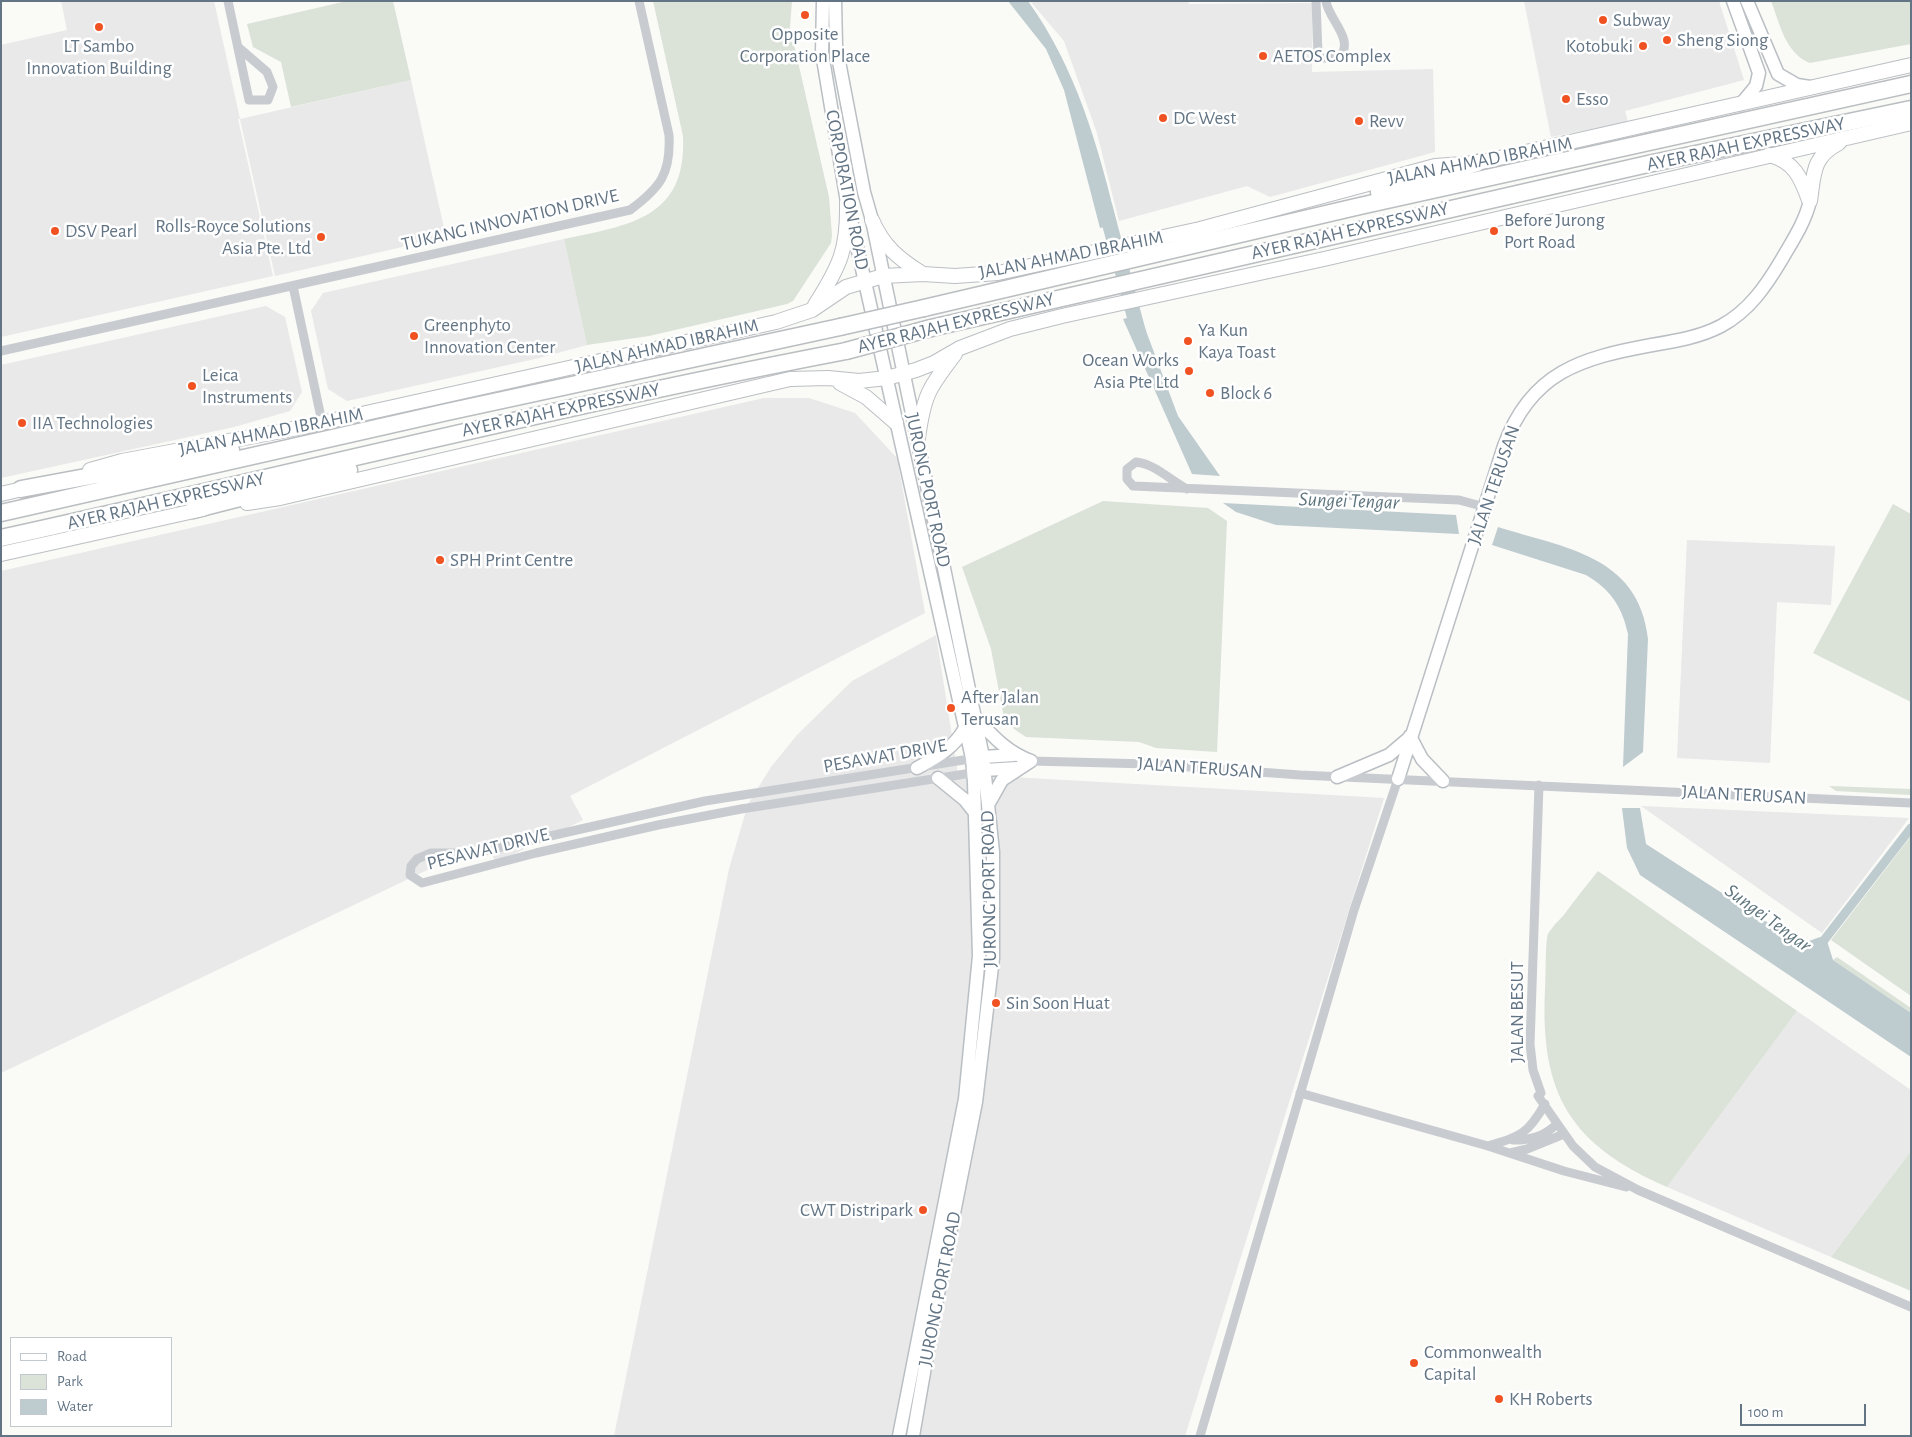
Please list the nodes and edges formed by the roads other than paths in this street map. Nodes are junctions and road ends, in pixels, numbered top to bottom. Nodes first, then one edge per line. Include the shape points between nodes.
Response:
1 (228, 1) edge
2 (640, 1) edge
3 (823, 1) edge
4 (835, 1) edge
5 (1316, 1) edge
6 (1326, 1) edge
7 (1733, 1) edge
8 (1747, 1) edge
9 (238, 47) junction
10 (1911, 65) edge
11 (1911, 84) edge
12 (1814, 88) junction
13 (1741, 104) junction
14 (1911, 109) edge
15 (1911, 123) edge
16 (1851, 137) junction
17 (1769, 155) junction
18 (1476, 163) junction
19 (1810, 201) junction
20 (847, 202) junction
21 (1345, 210) junction
22 (872, 220) junction
23 (1130, 252) junction
24 (1098, 259) junction
25 (922, 274) junction
26 (882, 276) junction
27 (864, 280) junction
28 (293, 286) junction
29 (812, 310) junction
30 (960, 348) junction
31 (1, 352) edge
32 (903, 374) junction
33 (828, 378) junction
34 (887, 378) junction
35 (322, 422) junction
36 (896, 422) junction
37 (366, 430) junction
38 (918, 438) junction
39 (390, 450) junction
40 (21, 489) junction
41 (1187, 489) junction
42 (1, 494) edge
43 (1485, 508) junction
44 (193, 510) junction
45 (1, 513) edge
46 (1, 538) edge
47 (1, 554) edge
48 (974, 716) junction
49 (965, 728) junction
50 (1410, 736) junction
51 (1014, 755) junction
52 (977, 758) junction
53 (1025, 765) junction
54 (918, 768) junction
55 (979, 772) junction
56 (1337, 776) junction
57 (938, 778) junction
58 (1398, 779) junction
59 (1443, 781) junction
60 (1539, 785) junction
61 (1911, 801) edge
62 (989, 803) junction
63 (976, 814) junction
64 (1300, 1093) junction
65 (1545, 1104) junction
66 (1557, 1124) junction
67 (1564, 1134) junction
68 (1510, 1140) junction
69 (1488, 1146) junction
70 (1509, 1153) junction
71 (1638, 1190) junction
72 (1911, 1307) edge
73 (898, 1436) edge
74 (913, 1436) edge
75 (1200, 1436) edge

1 - 9 street
2 - 28 street, TUKANG INNOVATION DRIVE via 669,135 670,155 666,173 653,193 630,210
3 - 20 main road, CORPORATION ROAD via 822,53
4 - 22 main road, CORPORATION ROAD via 836,46
5 - 6 street via 1318,54 1322,58 1339,58 1343,52 1343,34 1330,16
7 - 13 main road via 1759,73 1756,86
8 - 12 main road via 1778,74 1797,85
9 - 9 street via 267,72 273,86 268,100 249,100
10 - 12 main road, JALAN AHMAD IBRAHIM
11 - 21 highway, AYER RAJAH EXPRESSWAY
12 - 13 main road, JALAN AHMAD IBRAHIM
13 - 18 main road, JALAN AHMAD IBRAHIM
14 - 39 highway, AYER RAJAH EXPRESSWAY, bridge via 1648,164 1135,280 846,351 475,428
15 - 16 main road
16 - 17 main road
16 - 19 main road via 1820,156
17 - 19 main road via 1791,164
17 - 30 main road via 1010,329
18 - 21 highway via 1354,200
18 - 23 main road, JALAN AHMAD IBRAHIM via 1435,166 1200,229
19 - 43 main road, JALAN TERUSAN via 1807,214 1769,281 1738,315 1699,336 1602,354 1567,367 1543,386 1511,428
20 - 27 main road, CORPORATION ROAD
20 - 29 main road via 848,232 840,262
21 - 23 highway, AYER RAJAH EXPRESSWAY
22 - 25 main road via 892,253
22 - 26 main road, CORPORATION ROAD
23 - 24 highway, AYER RAJAH EXPRESSWAY
24 - 25 main road, JALAN AHMAD IBRAHIM via 998,273
24 - 37 highway, AYER RAJAH EXPRESSWAY, bridge via 924,308
25 - 26 main road, JALAN AHMAD IBRAHIM
26 - 27 main road, JALAN AHMAD IBRAHIM
26 - 32 main road, CORPORATION ROAD
27 - 29 main road, JALAN AHMAD IBRAHIM via 846,287
27 - 34 main road, CORPORATION ROAD
28 - 31 street, TUKANG INNOVATION DRIVE
28 - 35 street
29 - 35 main road, JALAN AHMAD IBRAHIM via 776,322
30 - 32 main road via 934,363
30 - 38 main road via 928,390 922,406
32 - 34 main road
32 - 38 main road, JURONG PORT ROAD
33 - 34 main road via 859,382
33 - 36 main road via 863,395
33 - 44 main road via 790,379 280,498
34 - 36 main road, JURONG PORT ROAD
35 - 40 main road, JALAN AHMAD IBRAHIM via 122,461
36 - 49 main road, JURONG PORT ROAD
37 - 40 highway via 262,444
37 - 45 highway, AYER RAJAH EXPRESSWAY
38 - 48 main road, JURONG PORT ROAD
39 - 44 highway via 380,460 362,466
39 - 46 highway, AYER RAJAH EXPRESSWAY
40 - 42 main road, JALAN AHMAD IBRAHIM
41 - 41 street via 1133,486 1127,478 1127,469 1136,462 1147,463
41 - 43 street via 1459,500
43 - 50 main road, JALAN TERUSAN
44 - 47 main road
48 - 51 main road via 994,739
48 - 52 main road, JURONG PORT ROAD
49 - 52 main road, JURONG PORT ROAD
49 - 54 main road via 960,738 942,754
50 - 56 main road via 1390,755
50 - 58 main road, JALAN TERUSAN
50 - 59 main road via 1422,760
51 - 52 main road
51 - 53 main road
52 - 54 street, PESAWAT DRIVE
52 - 55 main road, JURONG PORT ROAD
53 - 55 main road
53 - 56 street, JALAN TERUSAN via 1149,764
53 - 62 main road via 1002,780
54 - 57 street, PESAWAT DRIVE via 705,801 474,853 431,853 417,859 411,866 410,875 422,882 658,825
55 - 57 street, PESAWAT DRIVE
55 - 62 main road, JURONG PORT ROAD
55 - 63 main road, JURONG PORT ROAD
56 - 58 street, JALAN TERUSAN
57 - 63 main road via 965,800
58 - 59 street, JALAN TERUSAN
58 - 64 street via 1354,910
59 - 60 street, JALAN TERUSAN
60 - 61 street, JALAN TERUSAN
60 - 65 street, JALAN BESUT via 1530,1044 1538,1096
62 - 74 main road, JURONG PORT ROAD via 993,852 993,958 976,1102
63 - 73 main road, JURONG PORT ROAD via 980,956 965,1099
64 - 69 street, JALAN BESUT
64 - 75 street
65 - 66 street, JALAN BESUT
65 - 68 street via 1533,1124
66 - 67 street, JALAN BESUT
66 - 68 street via 1540,1137
67 - 70 street
67 - 71 street, JALAN BESUT via 1595,1166
68 - 69 street
69 - 70 street, JALAN BESUT
70 - 71 street, JALAN BESUT
71 - 72 street, JALAN BESUT

